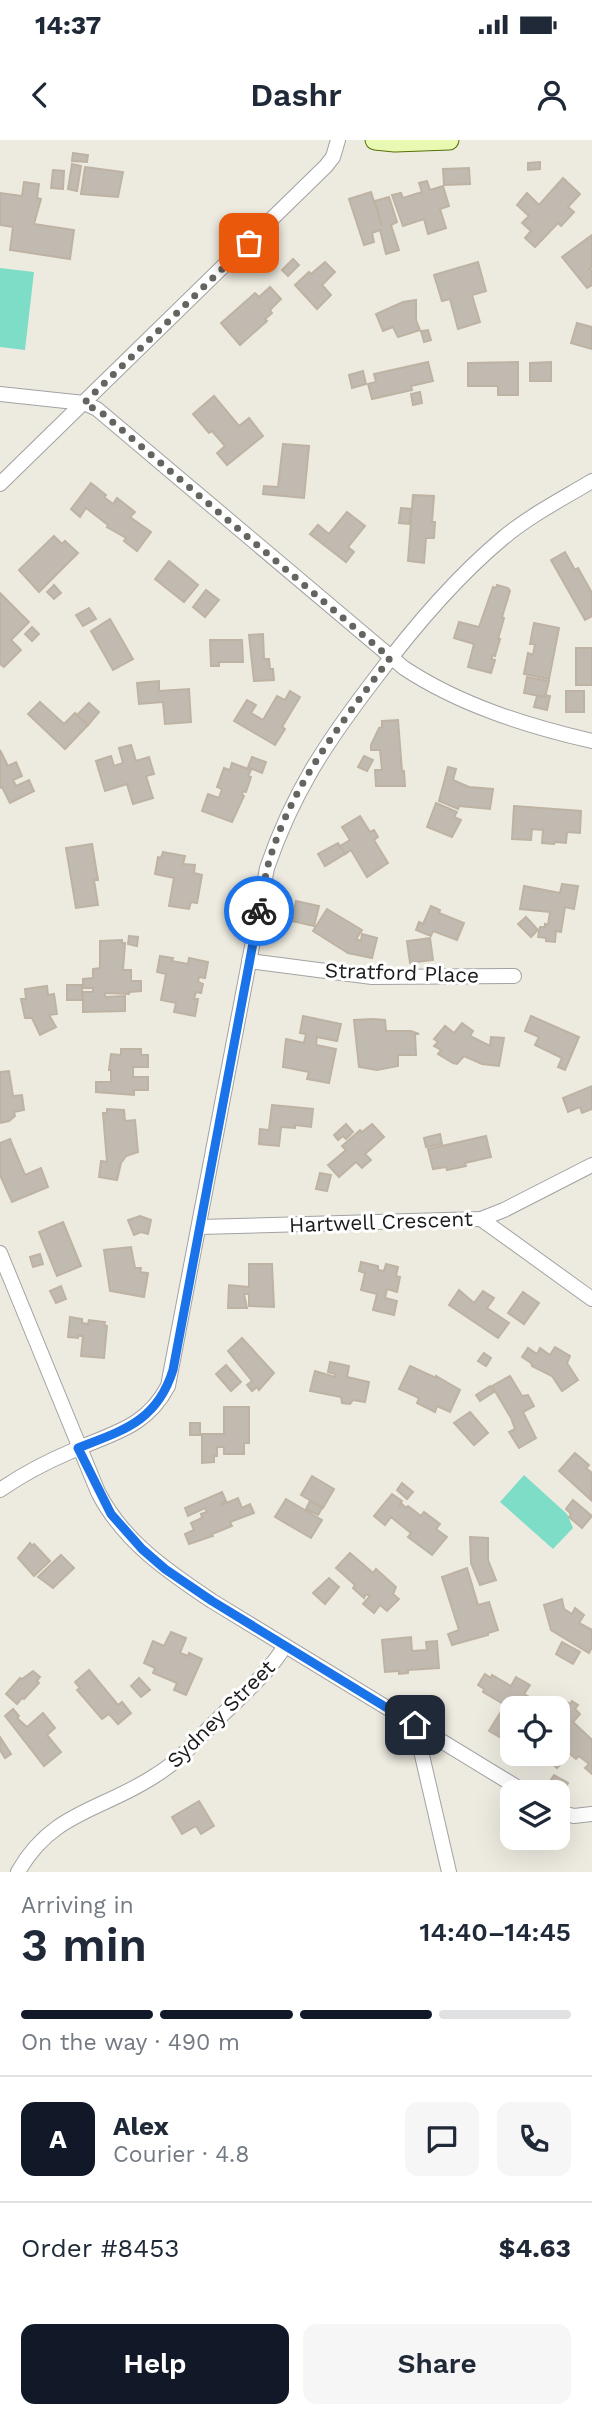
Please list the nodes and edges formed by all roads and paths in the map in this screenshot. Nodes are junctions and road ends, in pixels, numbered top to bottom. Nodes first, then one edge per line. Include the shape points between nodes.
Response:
1 (338, 140) edge
2 (375, 140) edge
3 (449, 140) edge
4 (0, 394) edge
5 (84, 403) junction
6 (592, 481) edge
7 (0, 484) edge
8 (390, 658) junction
9 (592, 741) edge
10 (249, 961) junction
11 (514, 976) dead end
12 (592, 1165) edge
13 (481, 1219) junction
14 (199, 1227) junction
15 (0, 1253) edge
16 (592, 1299) edge
17 (78, 1448) junction
18 (0, 1490) edge
19 (285, 1646) junction
20 (415, 1725) junction
21 (505, 1780) edge
22 (591, 1814) edge
23 (570, 1815) edge
24 (18, 1872) edge
25 (449, 1872) edge

1 - 5 street via 326,166
2 - 3 street
4 - 5 street
5 - 7 street
5 - 8 street via 102,413
6 - 8 street via 504,537
8 - 9 street via 446,693 505,717
8 - 10 street via 327,742 286,817 267,868
10 - 11 street, Stratford Place via 372,977
10 - 14 street
12 - 13 street, Hartwell Crescent
13 - 14 street, Hartwell Crescent
13 - 16 street
14 - 17 street via 173,1370 161,1399 132,1426
15 - 17 street
17 - 18 street
17 - 19 street via 104,1505 142,1549 165,1569
19 - 20 street
19 - 24 street, Sydney Street via 270,1667 166,1769 54,1828
20 - 21 street
20 - 25 street
22 - 23 street

